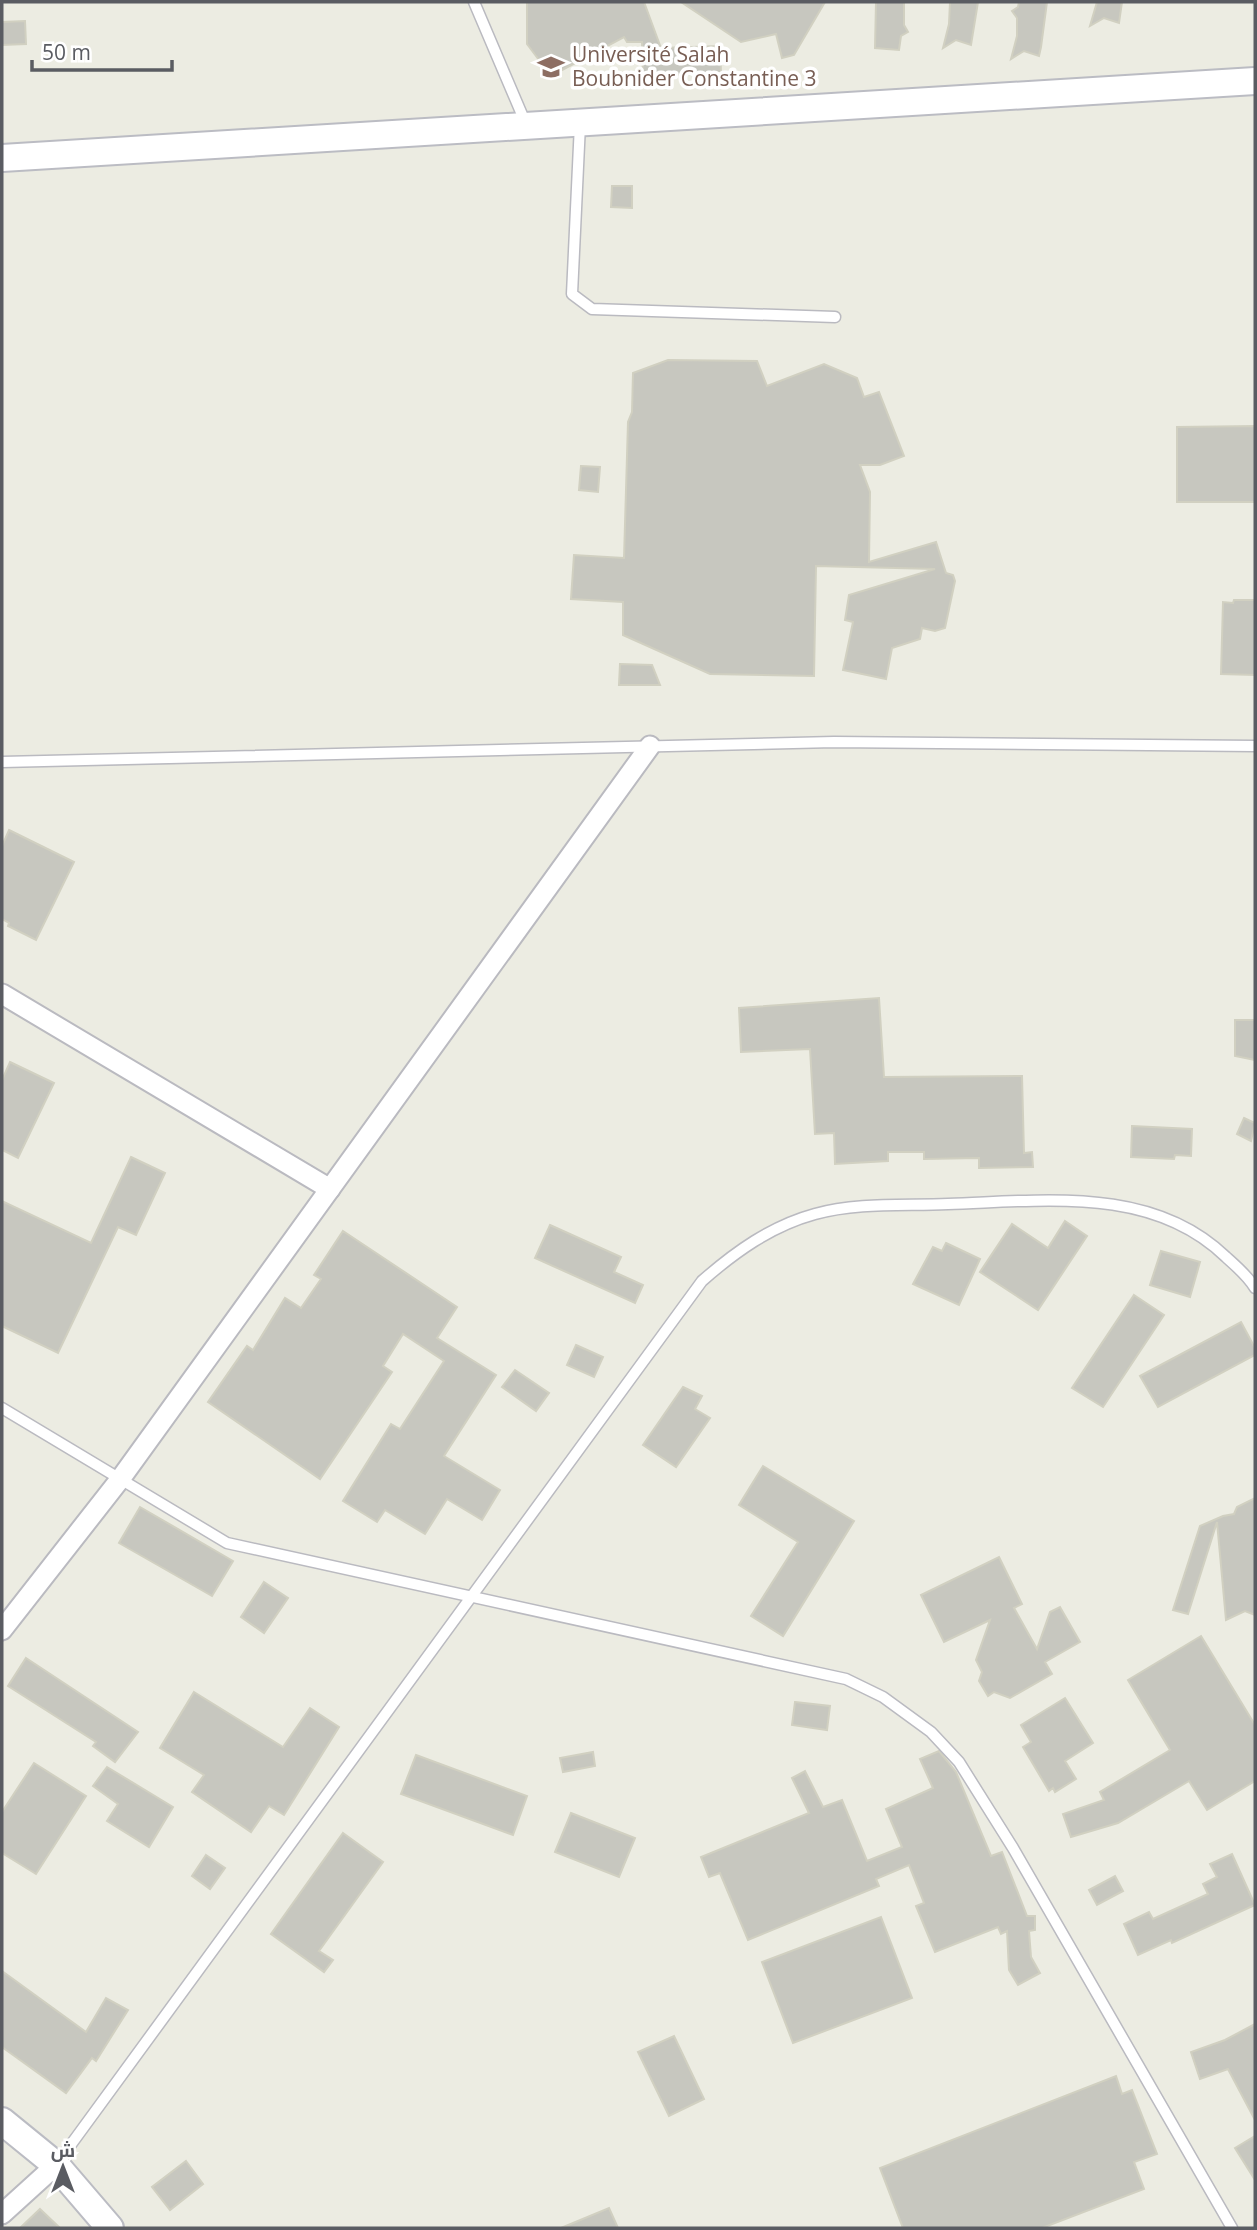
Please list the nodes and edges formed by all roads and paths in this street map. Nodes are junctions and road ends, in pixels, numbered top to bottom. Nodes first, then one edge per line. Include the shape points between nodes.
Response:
1 (474, 2) edge
2 (1255, 81) edge
3 (580, 124) junction
4 (527, 127) junction
5 (2, 158) edge
6 (835, 317) dead end
7 (650, 746) junction
8 (1255, 746) edge
9 (2, 762) edge
10 (2, 994) edge
11 (330, 1189) junction
12 (1255, 1288) edge
13 (2, 1408) edge
14 (121, 1478) junction
15 (472, 1597) junction
16 (2, 1630) edge
17 (2, 2121) edge
18 (2, 2143) edge
19 (50, 2171) junction
20 (2, 2214) edge
21 (86, 2228) edge
22 (110, 2228) edge
23 (1232, 2228) edge

1 - 4 lane
2 - 3 main road
3 - 4 main road
3 - 6 lane via 572,295 592,309
4 - 5 main road
7 - 8 lane via 834,742
7 - 9 lane
7 - 11 street
10 - 11 street
11 - 14 street
12 - 15 lane via 1211,1242 1157,1214 1107,1202 862,1207 816,1214 774,1230 735,1252 702,1281
13 - 14 lane
14 - 15 lane via 228,1543
14 - 16 street
15 - 19 lane
15 - 23 lane via 846,1679 883,1697 930,1732 959,1762 1013,1848
17 - 19 main road
18 - 19 main road
19 - 20 street
19 - 21 main road
19 - 22 main road

